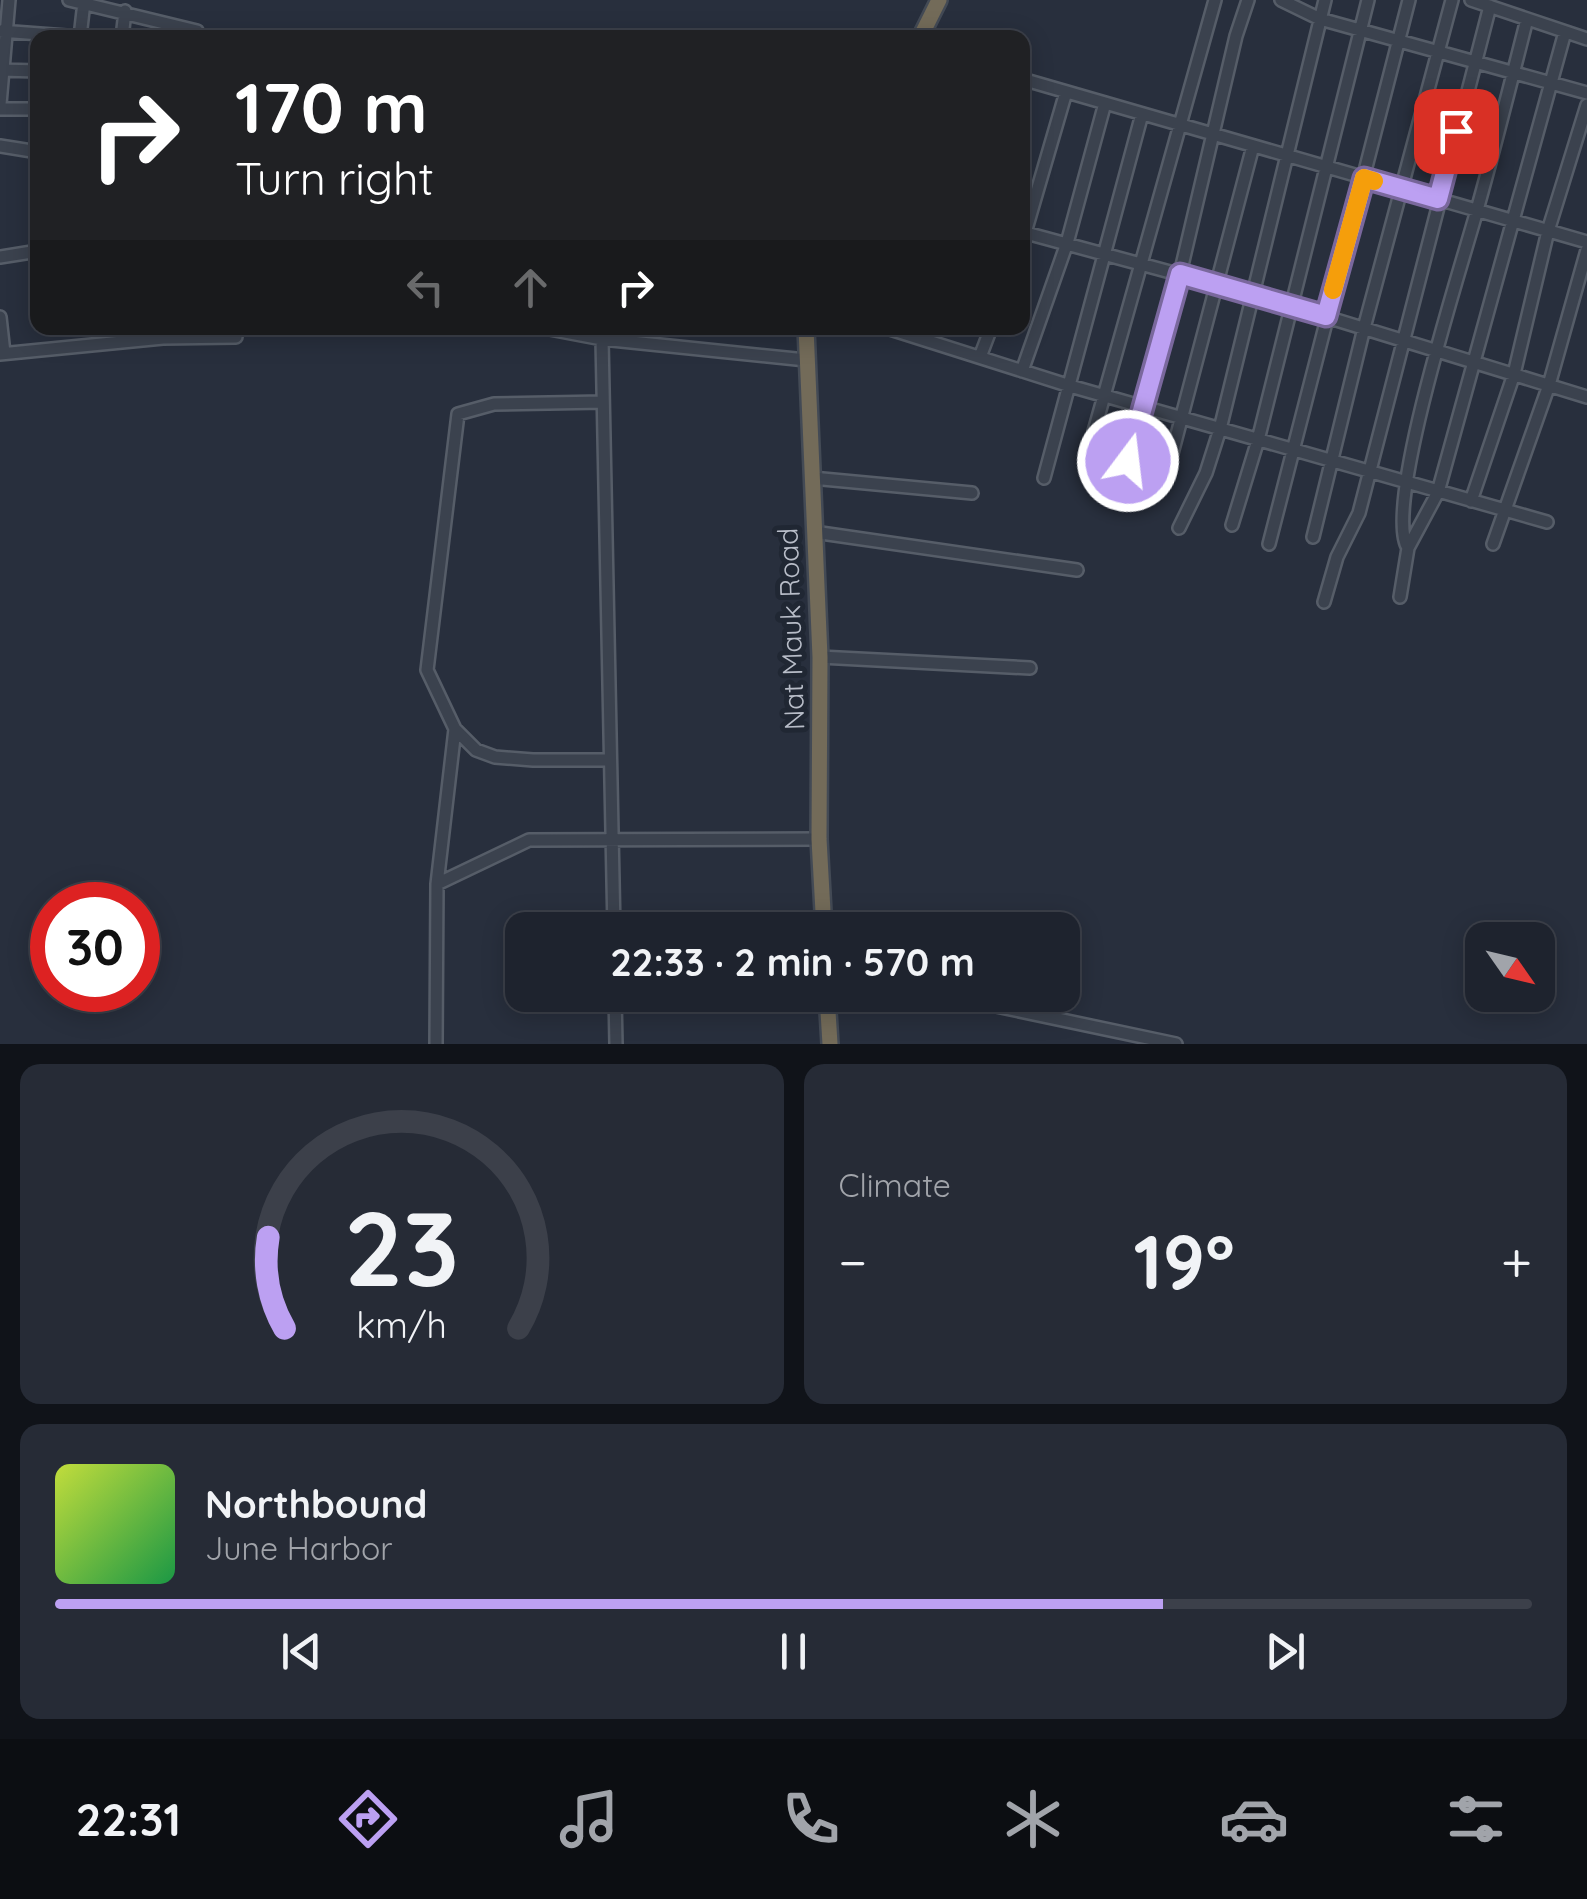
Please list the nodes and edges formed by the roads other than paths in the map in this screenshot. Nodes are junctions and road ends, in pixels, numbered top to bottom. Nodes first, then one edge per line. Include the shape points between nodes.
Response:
1 (9, 0) edge
2 (69, 0) edge
3 (939, 0) edge
4 (1215, 0) edge
5 (1248, 0) edge
6 (1282, 0) edge
7 (1325, 0) edge
8 (1368, 0) edge
9 (1409, 0) edge
10 (1452, 0) edge
11 (84, 2) edge
12 (1481, 2) edge
13 (125, 12) junction
14 (1320, 19) junction
15 (1528, 19) junction
16 (81, 30) edge
17 (123, 30) edge
18 (194, 30) edge
19 (924, 30) edge
20 (1362, 30) junction
21 (3, 31) edge
22 (1565, 32) junction
23 (30, 33) edge
24 (1587, 39) edge
25 (1398, 42) junction
26 (1438, 53) junction
27 (1475, 63) junction
28 (1, 70) edge
29 (30, 71) edge
30 (1513, 73) junction
31 (1030, 81) edge
32 (1552, 84) junction
33 (1066, 92) junction
34 (1587, 93) edge
35 (1105, 103) junction
36 (0, 106) edge
37 (1587, 106) edge
38 (30, 109) edge
39 (1142, 114) junction
40 (1178, 124) junction
41 (1215, 135) junction
42 (0, 146) edge
43 (1253, 146) junction
44 (30, 151) edge
45 (1288, 156) junction
46 (1326, 166) junction
47 (1364, 178) junction
48 (1401, 188) junction
49 (1438, 199) junction
50 (1477, 210) junction
51 (1030, 217) edge
52 (1514, 221) junction
53 (1548, 231) junction
54 (1030, 239) edge
55 (1587, 242) edge
56 (1067, 243) junction
57 (1587, 250) edge
58 (30, 252) edge
59 (1105, 253) junction
60 (0, 257) edge
61 (1142, 264) junction
62 (1180, 274) junction
63 (1217, 284) junction
64 (1255, 295) junction
65 (1292, 306) junction
66 (1326, 316) junction
67 (0, 317) edge
68 (1364, 328) junction
69 (83, 335) edge
70 (124, 335) edge
71 (155, 335) edge
72 (192, 335) edge
73 (236, 335) edge
74 (581, 335) edge
75 (806, 335) edge
76 (909, 335) edge
77 (988, 335) edge
78 (602, 339) junction
79 (1402, 340) junction
80 (125, 342) junction
81 (84, 344) junction
82 (1436, 350) junction
83 (2, 354) edge
84 (980, 357) junction
85 (806, 360) junction
86 (1473, 362) junction
87 (1022, 371) junction
88 (1514, 374) junction
89 (1549, 385) junction
90 (1070, 386) junction
91 (1104, 396) junction
92 (1587, 396) edge
93 (604, 402) junction
94 (1142, 407) junction
95 (1182, 418) junction
96 (1220, 429) junction
97 (1258, 440) junction
98 (1294, 450) junction
99 (1086, 460) dead end
100 (1333, 461) junction
101 (1370, 472) junction
102 (812, 478) junction
103 (1044, 478) dead end
104 (1406, 482) junction
105 (1164, 484) dead end
106 (1120, 488) dead end
107 (1438, 492) junction
108 (972, 493) dead end
109 (1471, 501) junction
110 (1506, 511) junction
111 (1547, 522) dead end
112 (1232, 525) dead end
113 (1179, 528) dead end
114 (814, 532) junction
115 (1313, 537) dead end
116 (1269, 544) dead end
117 (1493, 544) dead end
118 (1408, 548) junction
119 (1077, 570) dead end
120 (1400, 598) dead end
121 (1324, 602) dead end
122 (820, 657) junction
123 (1030, 668) dead end
124 (455, 729) junction
125 (610, 760) junction
126 (820, 839) junction
127 (612, 840) junction
128 (437, 884) junction
129 (614, 912) edge
130 (823, 912) edge
131 (615, 1012) edge
132 (828, 1012) edge
133 (1024, 1012) edge
134 (436, 1044) edge
135 (616, 1044) edge
136 (830, 1044) edge
137 (1176, 1044) edge

1 - 21 street
2 - 11 street
3 - 19 highway
4 - 40 street
5 - 41 street
6 - 14 street
7 - 14 street
8 - 20 street
9 - 25 street
10 - 26 street
11 - 13 street
11 - 16 street
12 - 15 street
12 - 27 street
13 - 17 street
13 - 18 street
14 - 20 street
14 - 45 street
15 - 22 street
15 - 30 street
20 - 25 street
20 - 46 street
21 - 23 street
21 - 28 street
22 - 24 street
22 - 32 street
25 - 26 street
25 - 47 street
26 - 27 street
26 - 48 street
27 - 30 street
27 - 49 street
28 - 29 street
28 - 36 street
30 - 32 street
30 - 50 street
31 - 33 street
32 - 34 street
32 - 52 street
33 - 35 street
33 - 51 street
35 - 39 street
35 - 56 street
36 - 38 street
37 - 53 street
39 - 40 street
39 - 59 street
40 - 41 street
40 - 61 street
41 - 43 street
41 - 62 street
42 - 44 street
43 - 45 street
43 - 63 street
45 - 46 street
45 - 64 street
46 - 47 street
46 - 65 street
47 - 48 street
47 - 66 street
48 - 49 street
48 - 68 street
49 - 50 street
49 - 79 street
50 - 52 street
50 - 82 street
52 - 53 street
52 - 86 street
53 - 55 street
53 - 88 street
54 - 56 street
56 - 59 street
56 - 87 street
57 - 89 street
58 - 60 street
59 - 61 street
59 - 90 street
61 - 62 street
61 - 91 street
62 - 63 street
62 - 94 street
63 - 64 street
63 - 95 street
64 - 65 street
64 - 96 street
65 - 66 street
65 - 97 street
66 - 68 street
66 - 98 street
67 - 83 street
68 - 79 street
68 - 100 street
69 - 81 street
70 - 80 street
71 - 80 street
72 - 73 street
74 - 78 street
75 - 85 highway, Nat Mauk Road
76 - 84 street
77 - 84 street
78 - 85 street
78 - 93 street
79 - 82 street
79 - 101 street
80 - 81 street
81 - 83 street
82 - 86 street
82 - 104 street
84 - 87 street
85 - 102 highway, Nat Mauk Road
86 - 88 street
86 - 107 street
87 - 90 street
88 - 89 street
88 - 109 street
89 - 92 street
89 - 110 street
90 - 91 street
90 - 103 street
91 - 94 street
91 - 99 street
93 - 124 street via 494,404 458,414 426,670
93 - 125 street
94 - 95 street
94 - 106 street
95 - 96 street
95 - 105 street
96 - 97 street
96 - 113 street
97 - 98 street
97 - 112 street
98 - 100 street
98 - 116 street
100 - 101 street
100 - 115 street
101 - 104 street
101 - 121 street
102 - 108 street
102 - 114 highway, Nat Mauk Road
104 - 107 street
104 - 118 street via 1401,538
107 - 109 street
107 - 118 street
109 - 110 street
110 - 111 street
110 - 117 street
114 - 119 street
114 - 122 highway, Nat Mauk Road
118 - 120 street
122 - 123 street
122 - 126 highway, Nat Mauk Road
124 - 125 street via 494,757
124 - 128 street
125 - 127 street
126 - 127 street
126 - 130 highway, Nat Mauk Road
127 - 128 street via 529,840
127 - 129 street
128 - 134 street
131 - 135 street
132 - 136 highway
133 - 137 street

